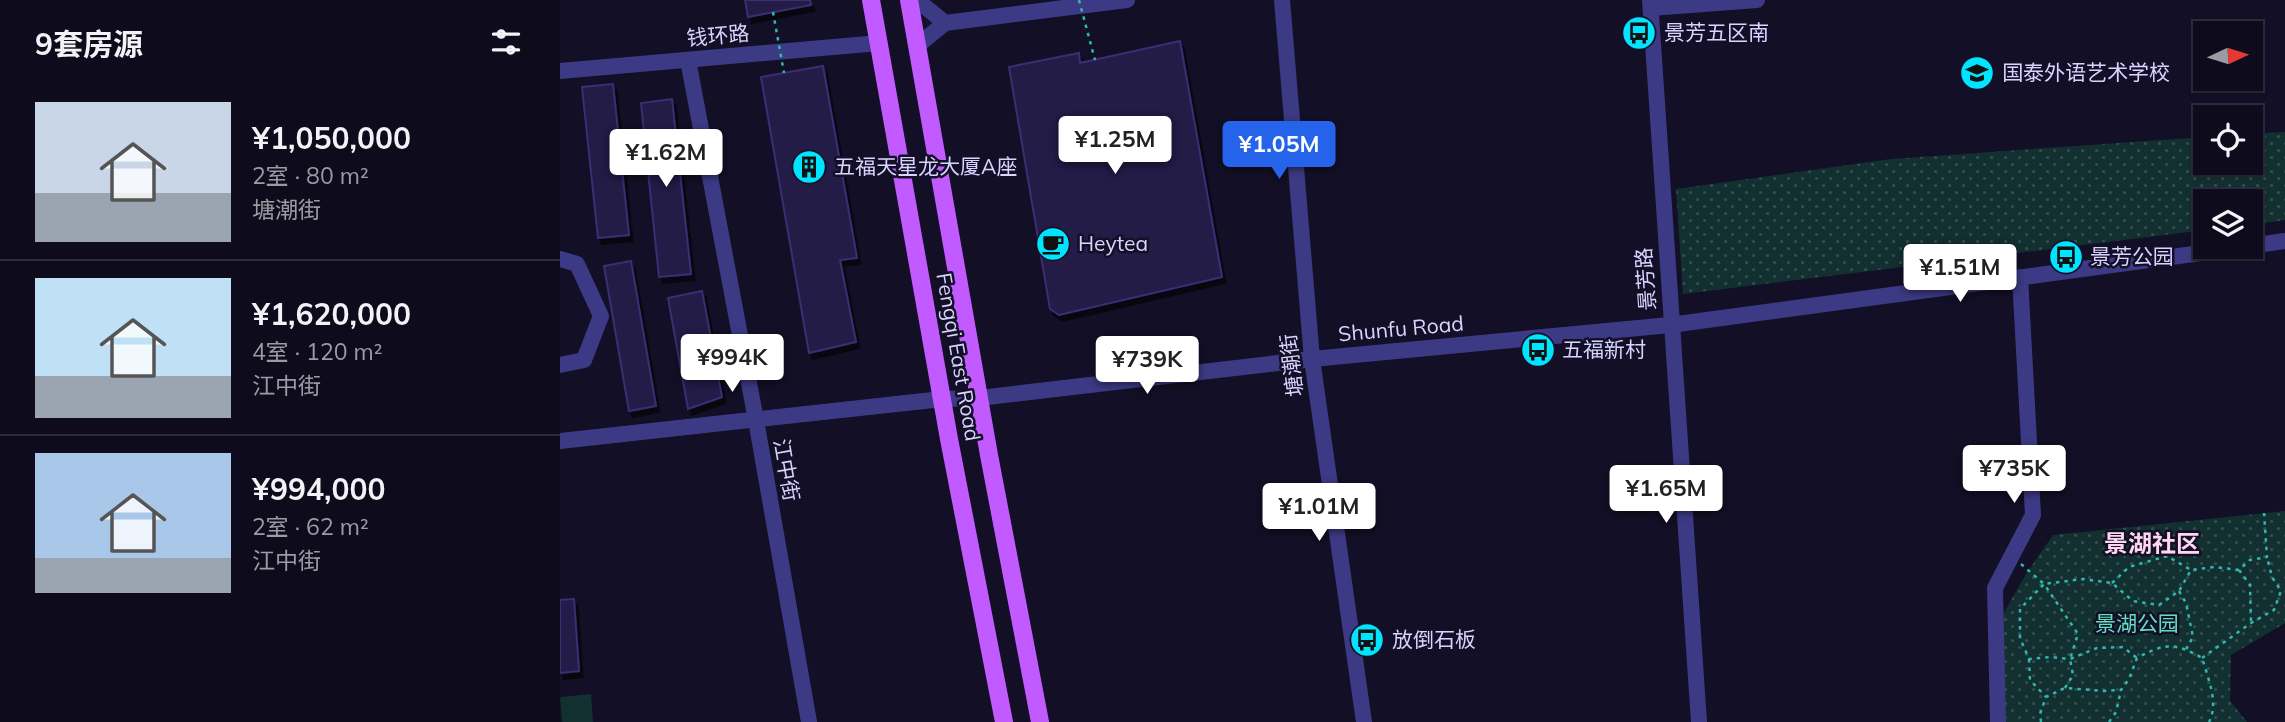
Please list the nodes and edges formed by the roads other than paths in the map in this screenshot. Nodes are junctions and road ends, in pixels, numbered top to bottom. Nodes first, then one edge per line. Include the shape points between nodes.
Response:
1 (871, 0) edge
2 (909, 0) edge
3 (917, 0) edge
4 (1127, 0) edge
5 (1282, 0) edge
6 (1757, 0) edge
7 (1650, 4) edge
8 (945, 23) junction
9 (879, 43) junction
10 (917, 46) junction
11 (688, 60) junction
12 (560, 71) edge
13 (2285, 241) edge
14 (2263, 244) edge
15 (2193, 254) edge
16 (560, 259) edge
17 (2020, 277) junction
18 (1670, 324) junction
19 (1312, 359) junction
20 (560, 365) edge
21 (979, 398) junction
22 (942, 399) junction
23 (756, 420) junction
24 (560, 441) edge
25 (809, 722) edge
26 (1004, 722) edge
27 (1040, 722) edge
28 (1364, 722) edge
29 (1699, 722) edge
30 (1998, 722) edge

1 - 9 main road, Fengqi East Road
2 - 10 main road, Fengqi East Road
3 - 8 street
4 - 8 street
5 - 19 street, 塘潮街
6 - 7 street
7 - 18 street, 景芳路
8 - 10 street
9 - 11 street, 钱环路
9 - 22 main road, Fengqi East Road
10 - 21 main road, Fengqi East Road
11 - 12 street, 钱环路
11 - 23 street, 江中街
13 - 14 street
15 - 17 street, Shunfu Road
16 - 20 street via 577,264 601,316 584,360
17 - 18 street, Shunfu Road
17 - 30 street via 2033,515 1995,588
18 - 19 street, Shunfu Road
18 - 29 street, 景芳路
19 - 21 street, Shunfu Road
19 - 28 street, 塘潮街
21 - 22 street, Shunfu Road
21 - 27 main road, Fengqi East Road
22 - 23 street, Shunfu Road
22 - 26 main road, Fengqi East Road
23 - 24 street, Shunfu Road
23 - 25 street, 江中街

